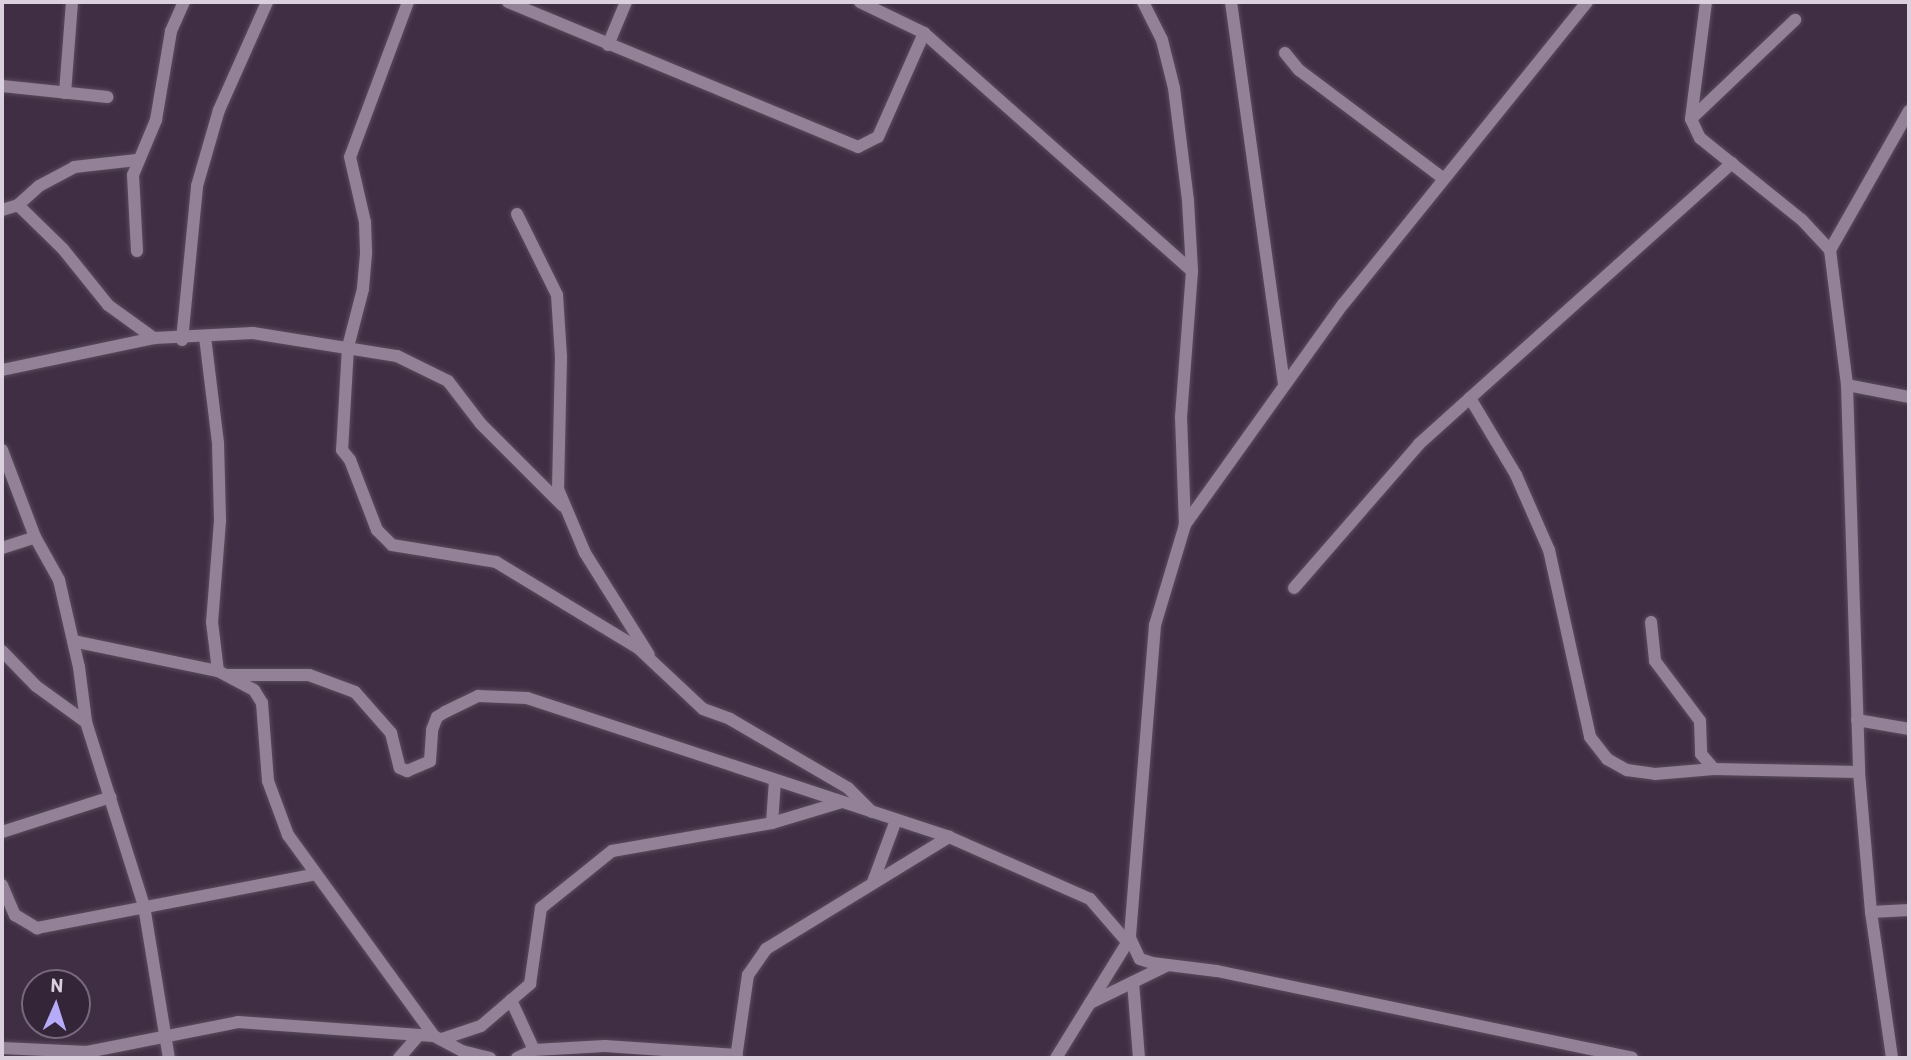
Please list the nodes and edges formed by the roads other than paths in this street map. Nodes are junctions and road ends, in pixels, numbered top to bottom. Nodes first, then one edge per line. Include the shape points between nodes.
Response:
1 (72, 2) edge
2 (184, 2) edge
3 (267, 2) edge
4 (408, 2) edge
5 (508, 2) edge
6 (626, 2) edge
7 (860, 2) edge
8 (1143, 2) edge
9 (1231, 2) edge
10 (1706, 2) edge
11 (1582, 3) edge
12 (1795, 20) dead end
13 (924, 33) junction
14 (608, 45) junction
15 (1285, 53) dead end
16 (2, 86) edge
17 (65, 93) junction
18 (107, 97) dead end
19 (1909, 111) edge
20 (1691, 119) junction
21 (137, 160) junction
22 (1732, 163) junction
23 (1444, 179) junction
24 (18, 205) junction
25 (2, 210) edge
26 (517, 214) dead end
27 (1830, 250) junction
28 (137, 251) dead end
29 (1192, 271) junction
30 (205, 337) junction
31 (154, 338) junction
32 (182, 340) junction
33 (348, 347) junction
34 (2, 370) edge
35 (1284, 383) junction
36 (1847, 385) junction
37 (1909, 397) edge
38 (1470, 398) junction
39 (2, 450) edge
40 (563, 506) junction
41 (1185, 525) junction
42 (35, 537) junction
43 (2, 548) edge
44 (1294, 588) dead end
45 (1651, 622) dead end
46 (73, 641) junction
47 (2, 651) edge
48 (654, 664) junction
49 (223, 673) junction
50 (1857, 720) junction
51 (86, 722) junction
52 (1909, 730) edge
53 (1714, 769) junction
54 (1858, 772) junction
55 (775, 780) junction
56 (111, 797) junction
57 (842, 802) junction
58 (872, 812) junction
59 (896, 820) junction
60 (772, 823) junction
61 (2, 832) edge
62 (949, 837) junction
63 (313, 875) junction
64 (873, 882) junction
65 (2, 885) edge
66 (144, 906) junction
67 (1909, 910) edge
68 (1871, 912) junction
69 (1129, 941) junction
70 (1166, 966) junction
71 (1133, 982) junction
72 (511, 1000) junction
73 (1090, 1003) junction
74 (419, 1035) junction
75 (165, 1036) junction
76 (438, 1038) junction
77 (2, 1048) edge
78 (534, 1050) junction
79 (597, 1052) edge
80 (465, 1055) edge
81 (736, 1057) edge
82 (169, 1058) edge
83 (399, 1058) edge
84 (490, 1058) edge
85 (517, 1058) edge
86 (1056, 1058) edge
87 (1139, 1058) edge
88 (1632, 1058) edge
89 (1892, 1058) edge

1 - 17 street
2 - 21 street via 170,31 148,147
3 - 32 street via 219,110 197,186
4 - 33 street via 350,157 365,222 366,254 363,289
5 - 14 street
6 - 14 street
7 - 13 street
8 - 29 street via 1162,40 1174,88
9 - 35 street
10 - 20 street
11 - 23 street
12 - 20 street
13 - 14 street via 878,137 858,147
13 - 29 street
15 - 23 street via 1299,70
16 - 17 street
17 - 18 street
19 - 27 street
20 - 22 street via 1700,138
21 - 24 street via 75,167 38,186
21 - 28 street via 132,175
22 - 27 street via 1802,220
22 - 38 street
23 - 35 street
24 - 25 street
24 - 31 street via 108,305
26 - 40 street via 557,295 561,357 555,458
27 - 36 street
29 - 41 street via 1181,417
30 - 32 street
30 - 33 street via 253,333
30 - 49 street via 218,443 220,521 212,622
31 - 32 street
31 - 34 street
33 - 40 street via 397,356 448,381 481,424
33 - 48 street via 342,450 383,540 411,550 496,562 597,622
35 - 41 street
36 - 37 street
36 - 50 street
38 - 44 street via 1419,444
38 - 53 street via 1516,475 1549,550 1590,737 1607,759 1627,770 1655,774
39 - 42 street
40 - 48 street via 586,553
41 - 69 street via 1155,625
42 - 43 street
42 - 46 street via 59,580
45 - 53 street via 1655,661 1700,721 1701,754
46 - 49 street
46 - 51 street
47 - 51 street via 36,686
48 - 58 street via 696,704 848,789
49 - 55 street via 309,675 355,692 391,733 400,768 407,771 430,761 437,717 471,698 499,693 527,698
49 - 63 street via 245,682 262,703 268,781 288,835
50 - 52 street
50 - 54 street
51 - 56 street
53 - 54 street
54 - 68 street
55 - 57 street
55 - 60 street
56 - 61 street
56 - 66 street
57 - 58 street
57 - 60 street
58 - 59 street
59 - 62 street
59 - 64 street
60 - 72 street via 673,838 602,856 541,908 536,970 530,984
62 - 64 street
62 - 69 street via 1090,899
63 - 66 street
63 - 76 street
64 - 81 street via 766,949 748,975
65 - 66 street via 15,915 37,928
66 - 75 street
67 - 68 street
68 - 89 street
69 - 70 street via 1140,959
69 - 73 street
70 - 71 street
70 - 88 street via 1217,971
71 - 73 street
71 - 87 street
72 - 76 street via 481,1026
72 - 78 street
73 - 86 street
74 - 75 street via 238,1022
74 - 76 street
74 - 83 street
75 - 77 street via 87,1052
75 - 82 street
76 - 80 street
78 - 79 street
78 - 85 street
79 - 81 street
80 - 84 street

